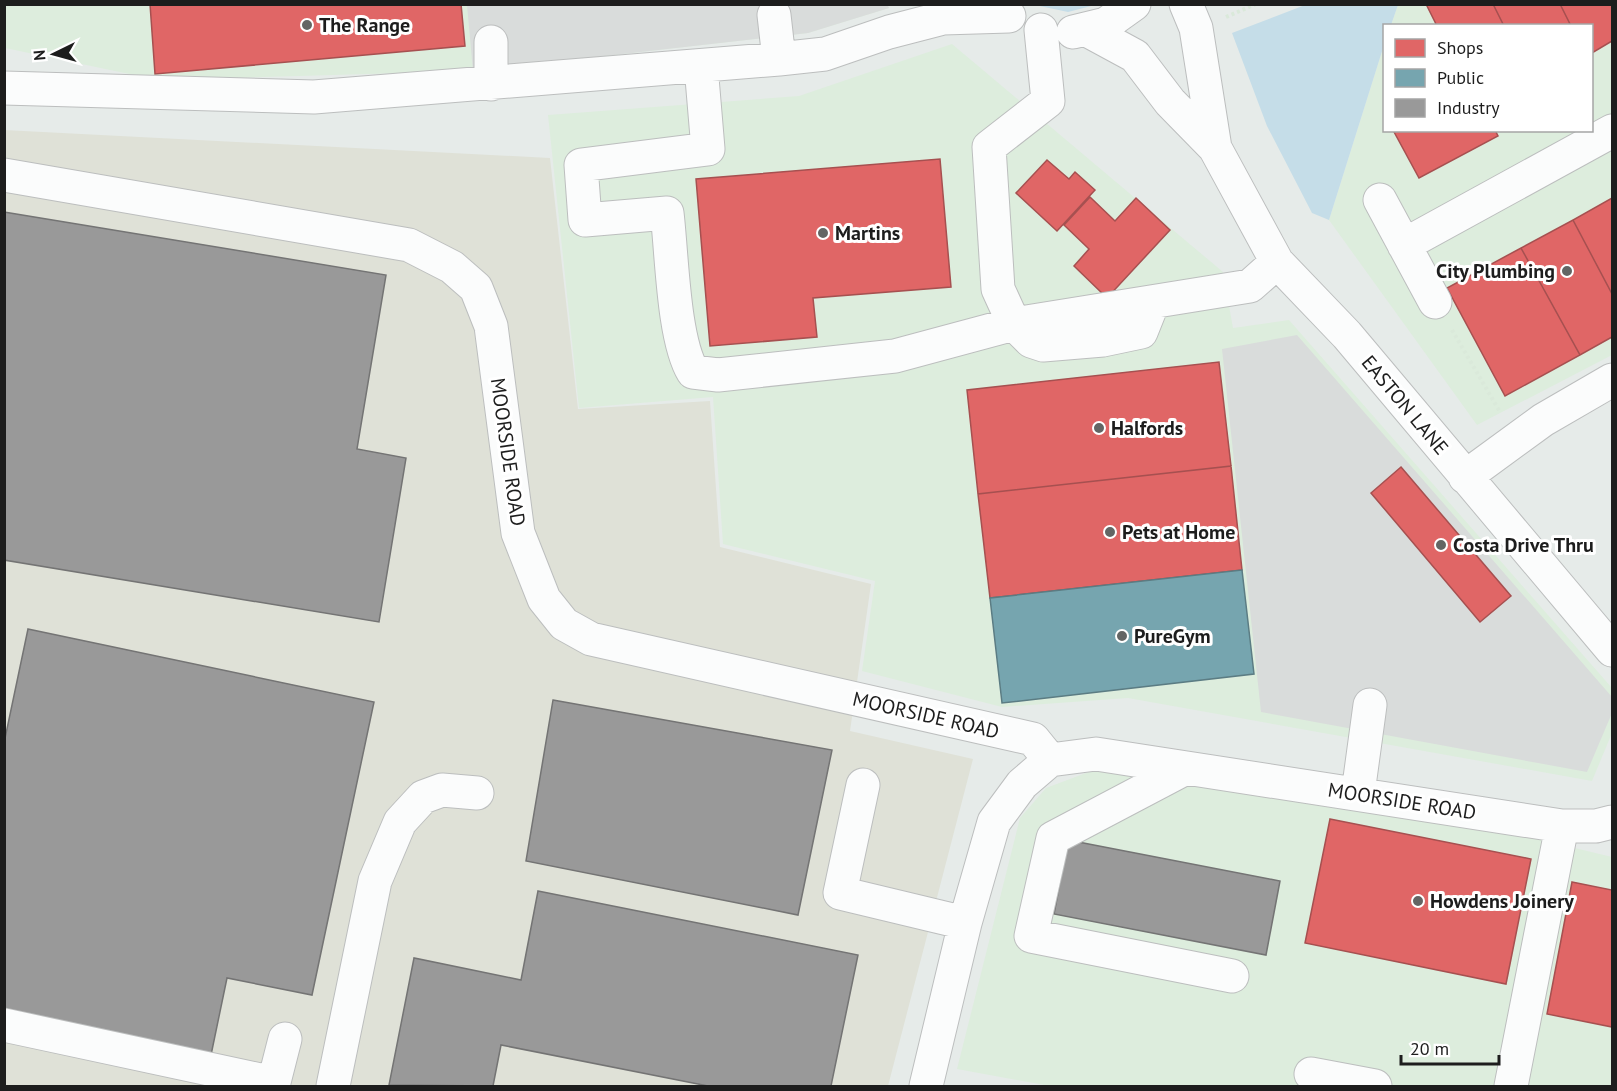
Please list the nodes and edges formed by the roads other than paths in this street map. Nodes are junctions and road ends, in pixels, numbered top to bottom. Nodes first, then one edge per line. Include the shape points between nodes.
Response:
1 (928, 4) edge
2 (1134, 4) edge
3 (1186, 4) edge
4 (1004, 10) edge
5 (774, 15) dead end
6 (1041, 30) junction
7 (1087, 30) junction
8 (889, 32) junction
9 (491, 42) dead end
10 (779, 59) junction
11 (701, 66) junction
12 (490, 84) junction
13 (4, 88) edge
14 (1612, 131) edge
15 (1215, 148) junction
16 (4, 175) edge
17 (1380, 200) dead end
18 (1404, 245) junction
19 (1277, 262) junction
20 (1435, 302) road end
21 (1014, 324) junction
22 (1612, 380) edge
23 (1465, 477) junction
24 (1612, 650) edge
25 (1370, 705) dead end
26 (1050, 760) junction
27 (1186, 768) junction
28 (863, 785) dead end
29 (477, 793) dead end
30 (1358, 794) junction
31 (1612, 822) edge
32 (1562, 826) junction
33 (965, 922) junction
34 (1232, 976) dead end
35 (4, 1025) edge
36 (285, 1039) dead end
37 (1311, 1074) dead end
38 (274, 1085) edge
39 (333, 1086) edge
40 (926, 1086) edge
41 (1375, 1086) edge
42 (1511, 1086) edge

1 - 8 street
2 - 7 street via 1106,24
3 - 15 street, EASTON LANE via 1196,28
4 - 6 street
4 - 8 street via 943,18
5 - 10 street
6 - 7 street
6 - 21 street via 1048,101 989,147 998,288
7 - 15 street, EASTON LANE via 1135,56 1170,102
8 - 10 street via 825,54
9 - 12 street
10 - 11 street
11 - 12 street
11 - 21 street via 708,149 581,165 585,220 667,213 679,326 686,362 693,372 718,375 895,356
12 - 13 street via 314,97
14 - 18 street
15 - 19 street, EASTON LANE
16 - 26 street, MOORSIDE ROAD via 409,245 452,267 476,288 491,326 518,533 544,599 564,624 591,639 1033,740
17 - 18 street
18 - 20 street
19 - 21 street via 1250,286
19 - 23 street, EASTON LANE via 1347,335
22 - 23 street via 1516,438
23 - 24 street, EASTON LANE
25 - 30 street
26 - 27 street, MOORSIDE ROAD via 1096,754
26 - 33 street via 1022,784 994,822
27 - 30 street, MOORSIDE ROAD
27 - 34 street via 1053,838 1031,936
28 - 33 street via 840,893
29 - 39 street via 442,790 423,797 400,822 375,881
30 - 32 street, MOORSIDE ROAD
31 - 32 street, MOORSIDE ROAD
32 - 42 street
33 - 40 street
35 - 38 street
36 - 38 street
37 - 41 street

